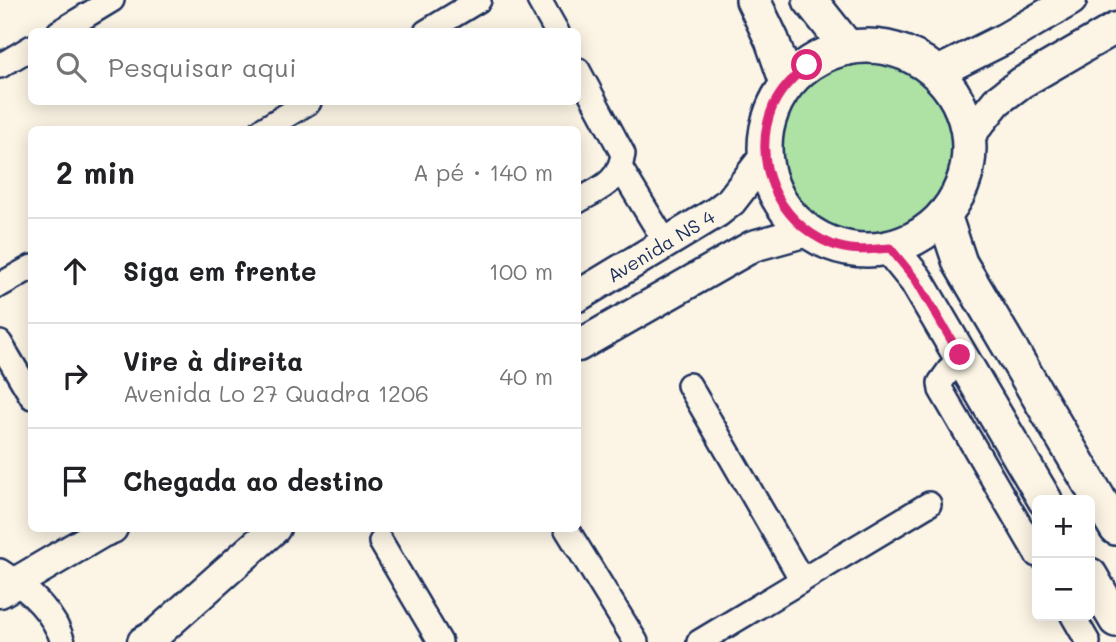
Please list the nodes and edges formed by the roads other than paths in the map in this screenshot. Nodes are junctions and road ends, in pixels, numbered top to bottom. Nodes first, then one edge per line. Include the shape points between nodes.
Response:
1 (112, 0) edge
2 (479, 0) edge
3 (540, 0) edge
4 (753, 0) edge
5 (810, 0) edge
6 (1071, 0) edge
7 (66, 28) edge
8 (433, 28) edge
9 (555, 28) edge
10 (1116, 28) edge
11 (848, 48) junction
12 (28, 49) edge
13 (0, 66) edge
14 (936, 73) junction
15 (581, 75) edge
16 (787, 83) junction
17 (304, 105) edge
18 (268, 126) edge
19 (968, 137) junction
20 (765, 157) junction
21 (621, 169) junction
22 (581, 199) edge
23 (944, 215) junction
24 (807, 231) junction
25 (666, 243) junction
26 (890, 248) junction
27 (28, 269) edge
28 (0, 285) edge
29 (581, 294) edge
30 (0, 344) edge
31 (581, 344) edge
32 (960, 355) junction
33 (689, 385) dead end
34 (28, 390) edge
35 (1042, 495) edge
36 (929, 503) dead end
37 (1116, 528) edge
38 (102, 532) edge
39 (271, 532) edge
40 (568, 532) edge
41 (382, 542) dead end
42 (1032, 546) edge
43 (802, 580) junction
44 (6, 582) edge
45 (1095, 584) edge
46 (1116, 620) edge
47 (1076, 621) edge
48 (709, 639) edge
49 (63, 642) edge
50 (143, 642) edge
51 (440, 642) edge
52 (636, 642) edge
53 (1088, 642) edge

1 - 7 street
2 - 8 street
3 - 9 street
4 - 16 main road
5 - 11 main road
6 - 14 street
10 - 19 street via 1021,83 998,101
11 - 14 main road via 886,48 912,57
11 - 16 main road via 807,65
12 - 13 street
14 - 19 main road via 962,113
15 - 21 street via 624,154
16 - 20 main road via 766,130
17 - 18 street
19 - 23 main road via 964,178
20 - 24 main road via 778,198
20 - 25 street, Avenida NS 4 via 731,201
21 - 22 street via 611,181
21 - 25 street
23 - 26 main road via 919,236
23 - 37 main road via 960,264
24 - 26 main road via 842,247
24 - 31 street via 753,246
25 - 29 street, Avenida NS 4
26 - 32 main road via 916,280
27 - 28 street
30 - 34 street
32 - 35 main road
32 - 42 street via 940,383 941,390
33 - 43 street
36 - 43 street
38 - 44 street
39 - 50 street
40 - 52 street
41 - 51 street
43 - 48 street
44 - 49 street via 49,613
45 - 46 main road
47 - 53 street

